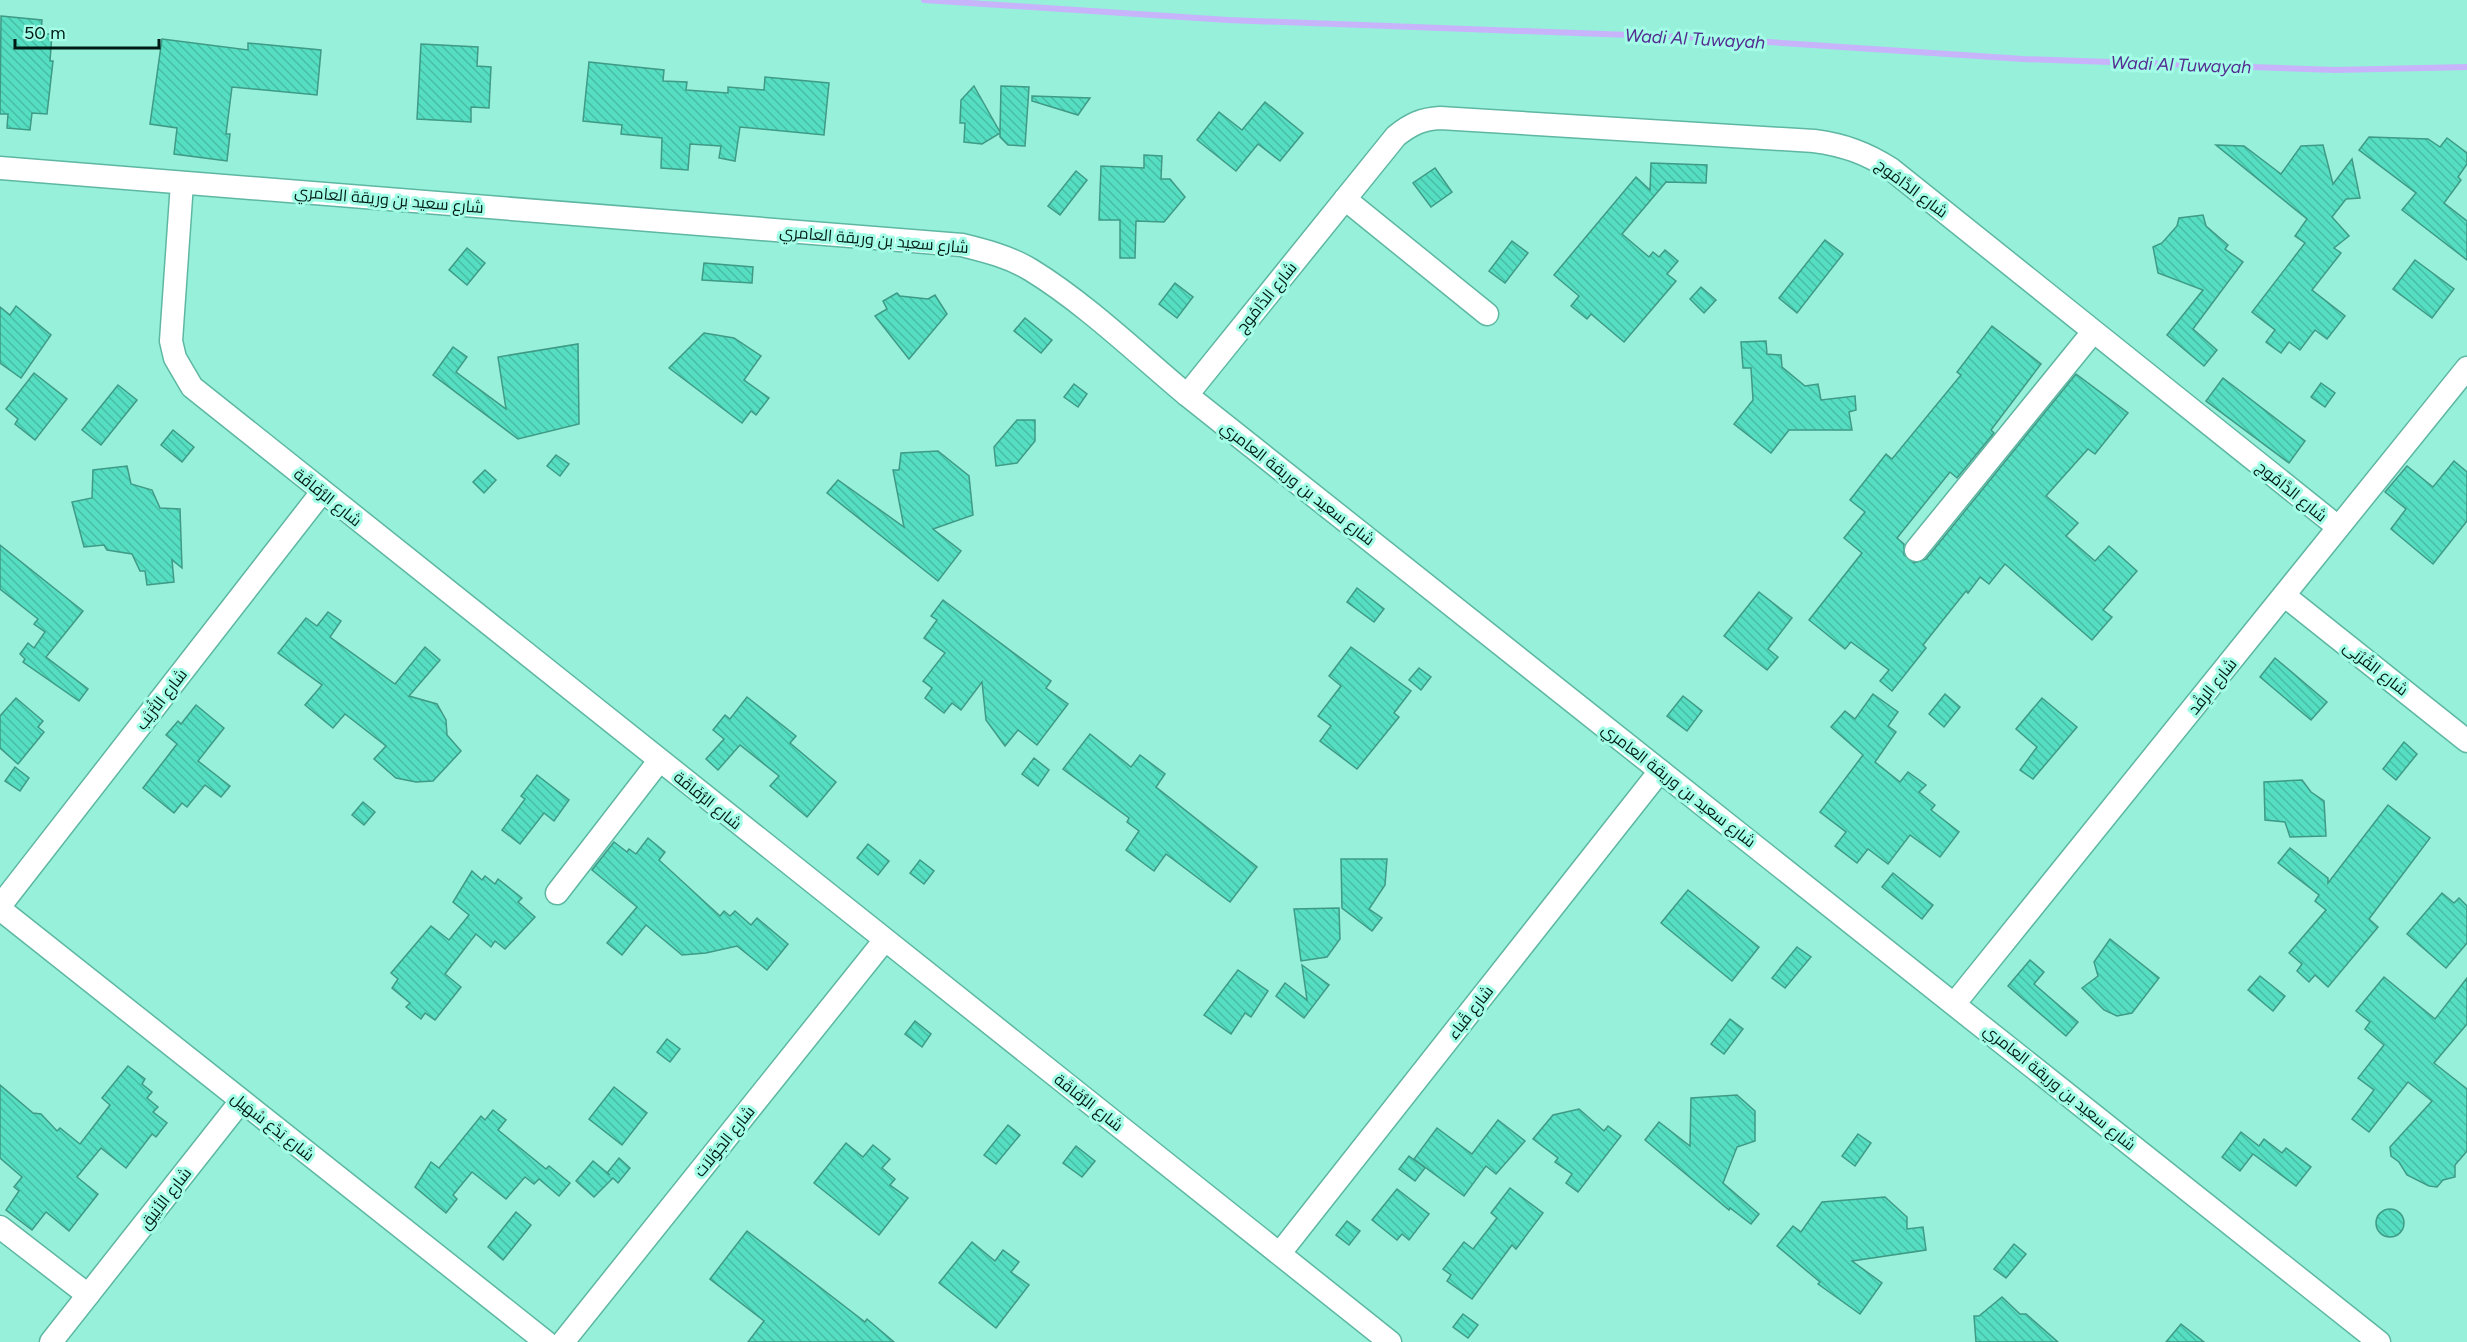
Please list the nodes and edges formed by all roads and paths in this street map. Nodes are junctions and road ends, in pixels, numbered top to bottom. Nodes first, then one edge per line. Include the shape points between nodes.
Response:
1 (0, 168) edge
2 (182, 183) junction
3 (1345, 199) junction
4 (1487, 314) dead end
5 (2092, 332) junction
6 (2467, 368) edge
7 (1187, 395) junction
8 (322, 492) junction
9 (2338, 527) junction
10 (1916, 550) dead end
11 (2285, 596) junction
12 (2467, 741) edge
13 (659, 761) junction
14 (1660, 771) junction
15 (557, 893) dead end
16 (0, 907) edge
17 (884, 941) junction
18 (1955, 1003) junction
19 (241, 1101) junction
20 (0, 1227) edge
21 (1280, 1253) junction
22 (88, 1295) junction
23 (51, 1342) edge
24 (546, 1342) edge
25 (563, 1342) edge
26 (1390, 1342) edge
27 (2379, 1342) edge

1 - 2 street, شارع سعيد بن وريقة العامري
2 - 7 street, شارع سعيد بن وريقة العامري via 962,245 997,254 1030,270
2 - 8 street, شارع الرُّفَاقَة via 171,341 178,365 192,387
3 - 4 street
3 - 5 street, شارع الدَّامُوج via 1396,135 1424,119 1842,145 1868,154 1891,170
3 - 7 street, شارع الدَّامُوج
5 - 9 street, شارع الدَّامُوج
5 - 10 street
6 - 9 street, شارع الرِفْد
7 - 14 street, شارع سعيد بن وريقة العامري
8 - 13 street, شارع الرُّفَاقَة
8 - 16 street, شارع الثُرَيْب
9 - 11 street, شارع الرِفْد
11 - 12 street, شارع القُرْبَى
11 - 18 street, شارع الرِفْد
13 - 15 street
13 - 17 street, شارع الرُّفَاقَة
14 - 18 street, شارع سعيد بن وريقة العامري
14 - 21 street, شارع قُباء
16 - 19 street, شارع بَدْع سْهَيل
17 - 21 street, شارع الرُّفَاقَة
17 - 25 street, شارع الجَوْلاَت
18 - 27 street, شارع سعيد بن وريقة العامري
19 - 22 street, شارع الأنِيق
19 - 24 street, شارع بَدْع سْهَيل
20 - 22 street
21 - 26 street, شارع الرُّفَاقَة
22 - 23 street, شارع الأنِيق

